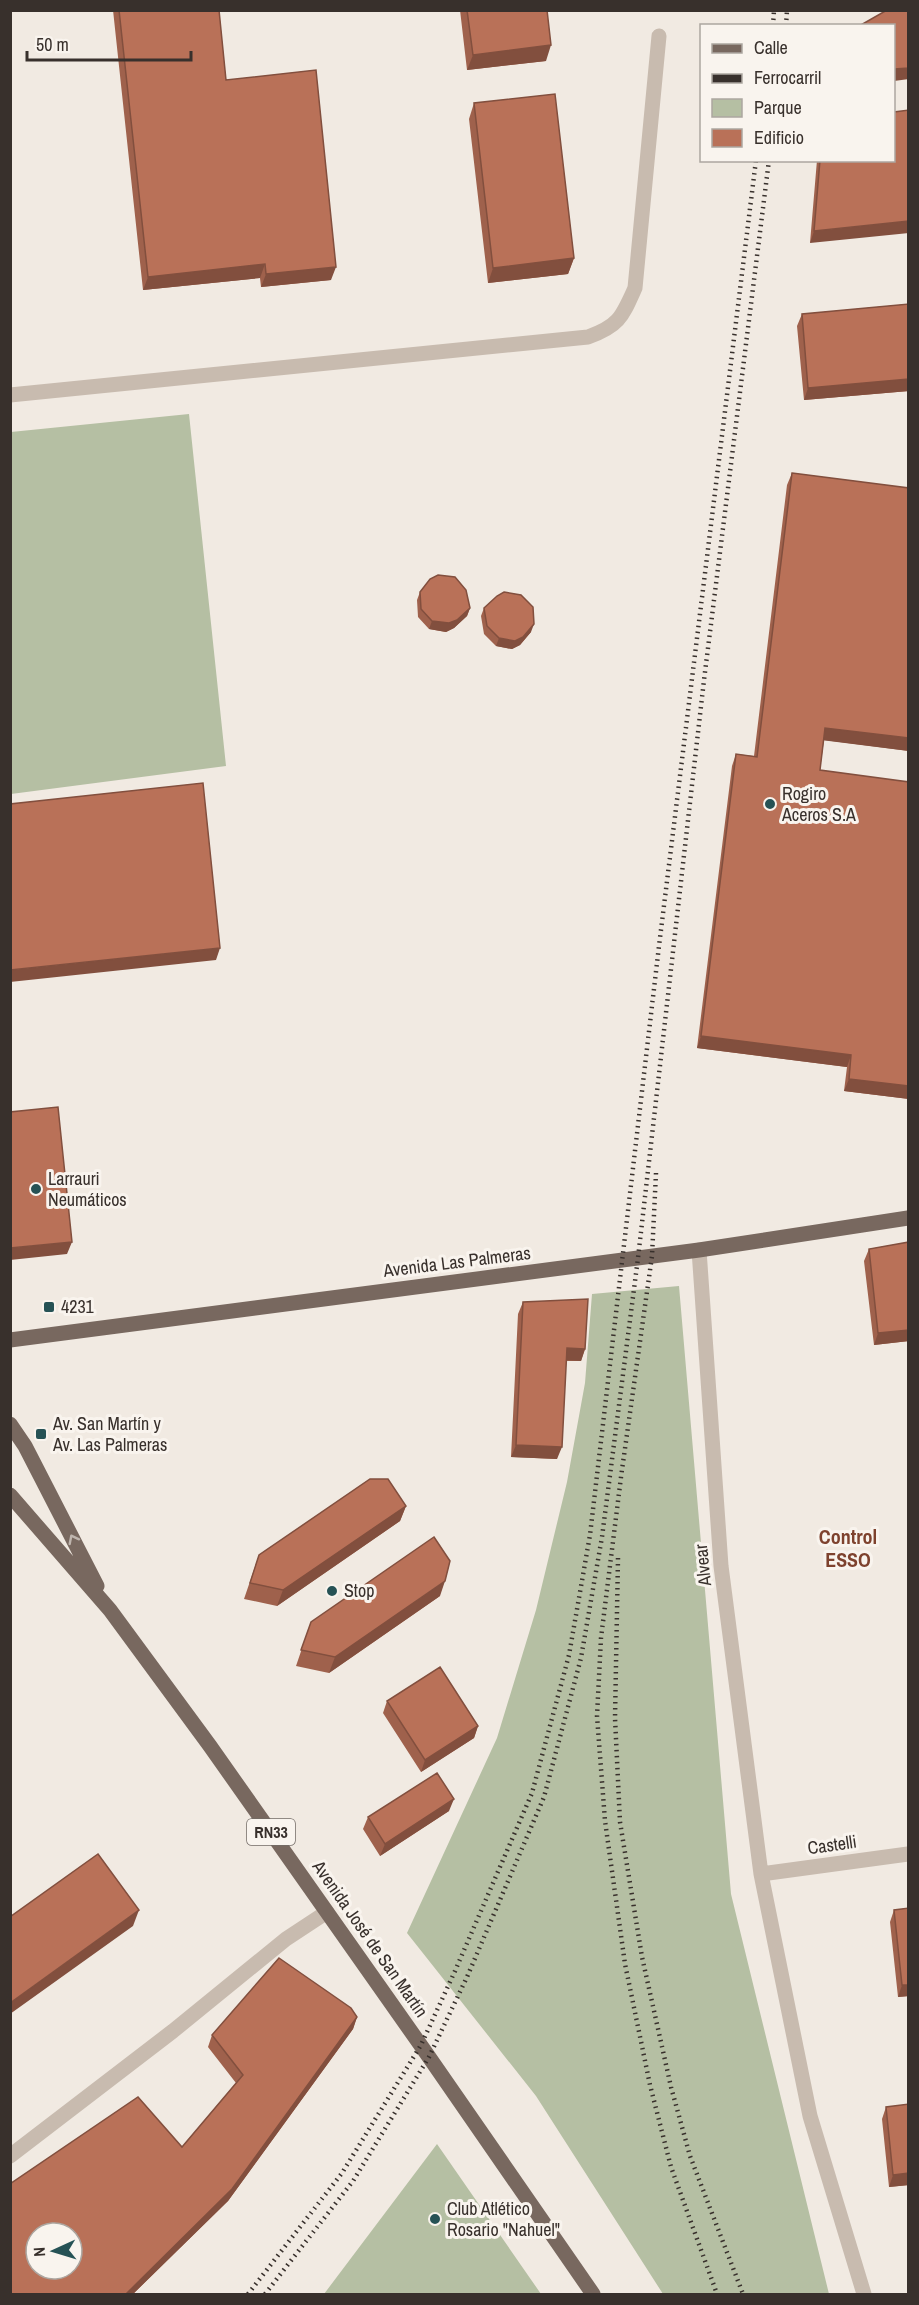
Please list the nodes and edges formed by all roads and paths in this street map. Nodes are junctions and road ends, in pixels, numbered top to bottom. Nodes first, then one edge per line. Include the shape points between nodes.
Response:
1 (659, 36) dead end
2 (10, 395) edge
3 (909, 1218) edge
4 (699, 1250) junction
5 (10, 1340) edge
6 (10, 1424) edge
7 (10, 1495) edge
8 (110, 1610) junction
9 (909, 1854) edge
10 (761, 1874) junction
11 (327, 1912) junction
12 (10, 2156) edge
13 (593, 2295) edge
14 (864, 2295) edge

1 - 2 street via 635,288 623,315 607,330 588,337
3 - 4 main road, Avenida Las Palmeras
4 - 5 main road, Avenida Las Palmeras
4 - 10 street, Alvear via 721,1566
8 -> 6 main road, Avenida José de San Martín / RN33
7 - 8 main road, Avenida José de San Martín / RN33
8 - 11 main road, Avenida José de San Martín / RN33
9 - 10 street, Castelli
10 - 14 street, Alvear via 810,2116
11 - 12 street via 286,1939
11 - 13 main road, Avenida José de San Martín / RN33

